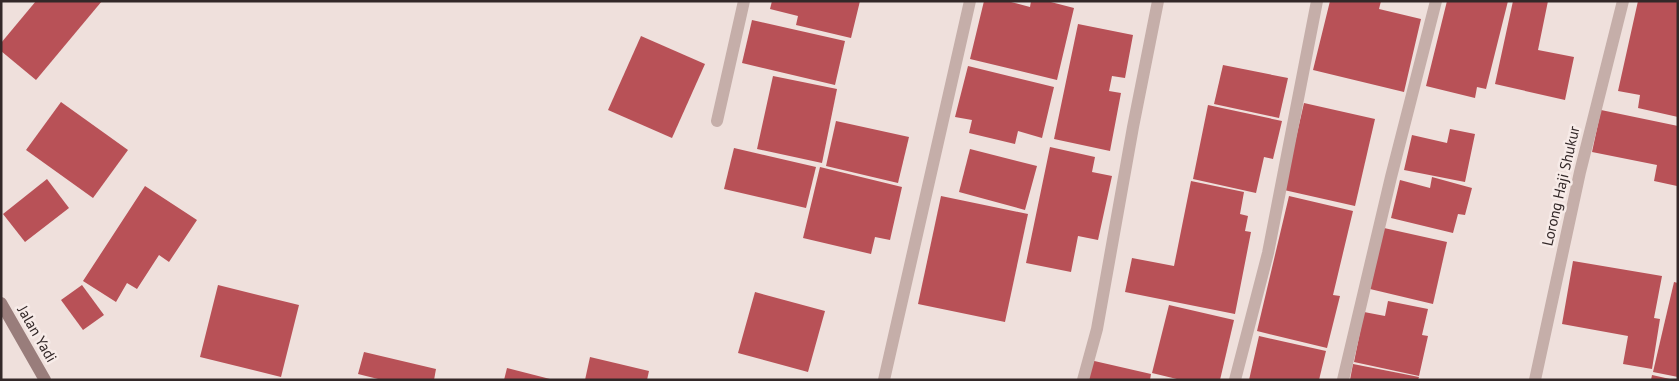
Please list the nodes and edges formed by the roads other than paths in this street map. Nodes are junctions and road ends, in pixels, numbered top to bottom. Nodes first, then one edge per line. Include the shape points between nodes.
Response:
1 (744, 1) edge
2 (970, 1) edge
3 (1158, 1) edge
4 (1317, 1) edge
5 (1436, 1) edge
6 (1623, 1) edge
7 (717, 121) dead end
8 (1, 303) edge
9 (45, 380) edge
10 (884, 380) edge
11 (1083, 380) edge
12 (1235, 380) edge
13 (1343, 380) edge
14 (1535, 380) edge

1 - 7 street
2 - 10 street
3 - 11 street via 1097,329
4 - 12 street via 1268,253
5 - 13 street
6 - 14 street, Lorong Haji Shukur via 1580,172
8 - 9 street, Jalan Yadi

